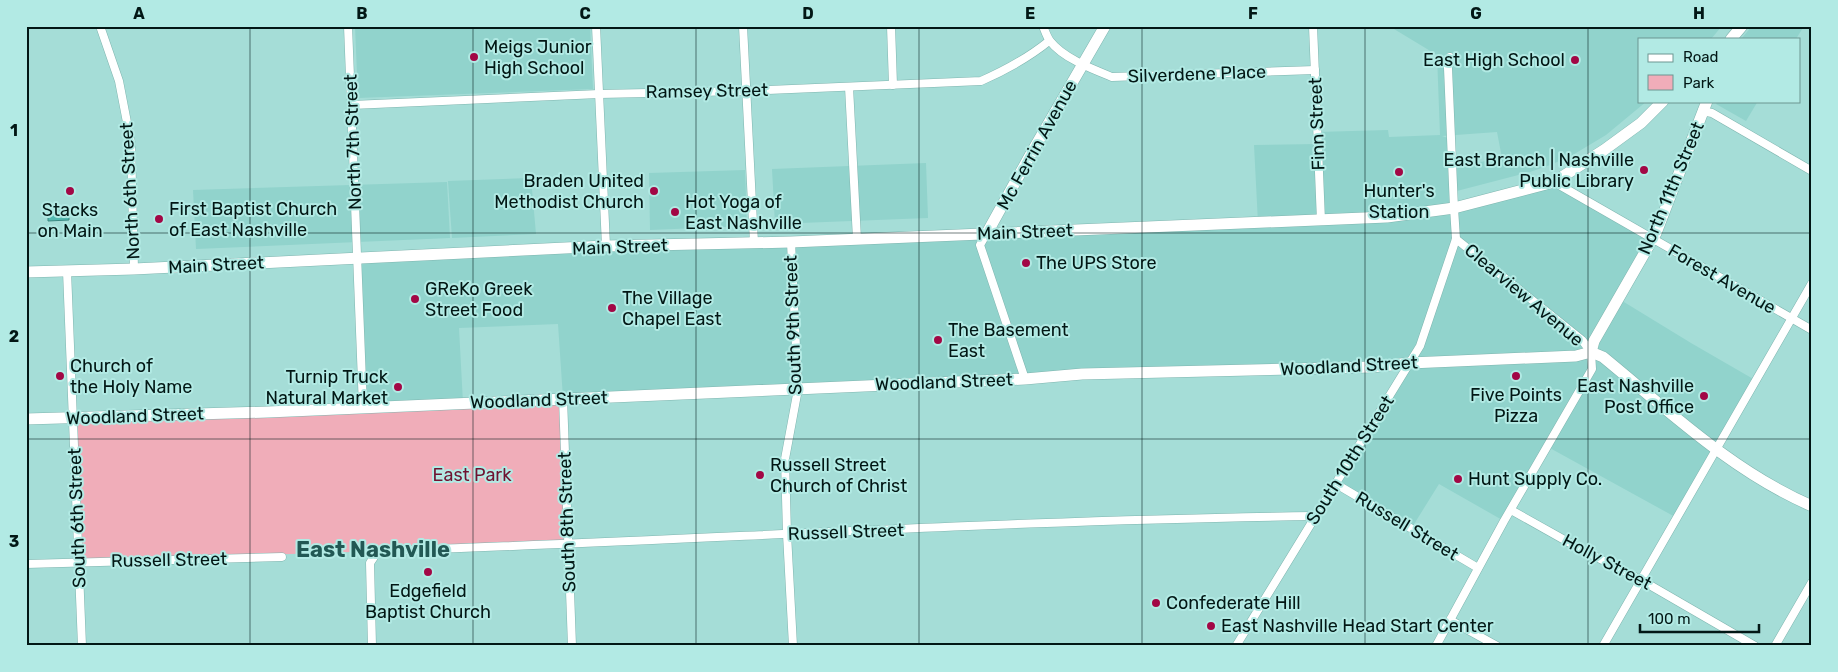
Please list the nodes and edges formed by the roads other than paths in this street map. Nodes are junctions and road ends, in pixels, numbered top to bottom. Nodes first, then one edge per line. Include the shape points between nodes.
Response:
1 (100, 26) edge
2 (348, 26) edge
3 (596, 26) edge
4 (743, 26) edge
5 (892, 26) edge
6 (1043, 26) edge
7 (1105, 26) edge
8 (1313, 26) edge
9 (1742, 26) edge
10 (1732, 38) edge
11 (1049, 40) junction
12 (1450, 57) dead end
13 (1082, 64) junction
14 (1315, 70) junction
15 (893, 85) junction
16 (849, 87) junction
17 (745, 91) junction
18 (599, 94) junction
19 (1662, 102) edge
20 (352, 105) junction
21 (1704, 106) edge
22 (1812, 171) edge
23 (1554, 182) junction
24 (1454, 208) junction
25 (1321, 221) junction
26 (987, 233) junction
27 (1456, 238) junction
28 (857, 239) junction
29 (1652, 240) junction
30 (791, 242) junction
31 (754, 243) junction
32 (606, 246) junction
33 (357, 258) junction
34 (134, 269) junction
35 (66, 271) junction
36 (26, 272) edge
37 (1812, 283) edge
38 (1792, 319) junction
39 (1812, 330) edge
40 (1590, 352) junction
41 (1410, 363) junction
42 (1025, 379) junction
43 (798, 389) junction
44 (563, 398) junction
45 (363, 407) junction
46 (73, 417) junction
47 (26, 419) edge
48 (1717, 449) junction
49 (1336, 484) junction
50 (1812, 506) edge
51 (1511, 510) junction
52 (1315, 516) junction
53 (787, 534) junction
54 (567, 545) junction
55 (282, 557) dead end
56 (78, 562) junction
57 (26, 564) edge
58 (1478, 568) junction
59 (1641, 580) junction
60 (1812, 582) edge
61 (1450, 620) junction
62 (82, 646) edge
63 (372, 646) edge
64 (572, 646) edge
65 (793, 646) edge
66 (1236, 646) edge
67 (1436, 646) edge
68 (1497, 646) edge
69 (1603, 646) edge
70 (1755, 646) edge
71 (1775, 646) edge

1 - 34 street, North 6th Street via 119,80 131,143
2 - 20 street, North 7th Street
3 - 18 street
4 - 17 street
5 - 15 street
6 - 11 street
7 - 13 street, Mc Ferrin Avenue
8 - 14 street, Finn Street
9 - 10 street
11 - 13 street, Silverdene Place
11 - 15 street, Ramsey Street via 1011,68 981,81
12 - 24 street
13 - 14 street, Silverdene Place via 1112,77
13 - 26 street, Mc Ferrin Avenue
14 - 25 street, Finn Street
15 - 16 street, Ramsey Street
16 - 17 street, Ramsey Street
16 - 28 street
17 - 18 street, Ramsey Street
17 - 31 street
18 - 20 street, Ramsey Street
18 - 32 street
19 - 23 street, Main Street via 1641,123
20 - 33 street, North 7th Street
21 - 22 street
21 - 29 street, North 11th Street
23 - 24 street, Main Street
23 - 29 street, Forest Avenue
24 - 25 street, Main Street
24 - 27 street
25 - 26 street, Main Street
26 - 28 street, Main Street
26 - 42 street, Mc Ferrin Avenue via 980,245
27 - 40 street, Clearview Avenue via 1582,340
27 - 41 street, South 10th Street via 1420,346
28 - 30 street, Main Street
29 - 38 street, Forest Avenue
29 - 40 street, North 11th Street
30 - 31 street, Main Street
30 - 43 street, South 9th Street
31 - 32 street, Main Street
32 - 33 street, Main Street
33 - 34 street, Main Street
33 - 45 street, North 7th Street
34 - 35 street, Main Street
35 - 36 street, Main Street
35 - 46 street, South 6th Street
37 - 38 street
38 - 39 street, Forest Avenue
38 - 48 street
40 - 41 street, Woodland Street via 1576,356
40 - 48 street via 1604,358
40 - 51 street via 1592,369
41 - 42 street, Woodland Street via 1372,367 1082,374
41 - 49 street, South 10th Street
42 - 43 street, Woodland Street
43 - 44 street, Woodland Street
43 - 53 street, South 9th Street via 785,459
44 - 45 street, Woodland Street
44 - 54 street, South 8th Street
45 - 46 street, Woodland Street
46 - 47 street, Woodland Street
46 - 56 street, South 6th Street
48 - 50 street via 1757,478
48 - 59 street
49 - 52 street, South 10th Street
49 - 58 street, Russell Street
51 - 58 street
51 - 59 street, Holly Street
52 - 53 street, Russell Street
52 - 66 street, South 10th Street
53 - 54 street, Russell Street
53 - 65 street, South 9th Street
54 - 63 street, Russell Street via 378,551 370,563
54 - 64 street, South 8th Street
55 - 56 street, Russell Street
56 - 57 street, Russell Street
56 - 62 street, South 6th Street
58 - 61 street
59 - 69 street
59 - 70 street, Holly Street
60 - 71 street
61 - 67 street
61 - 68 street

